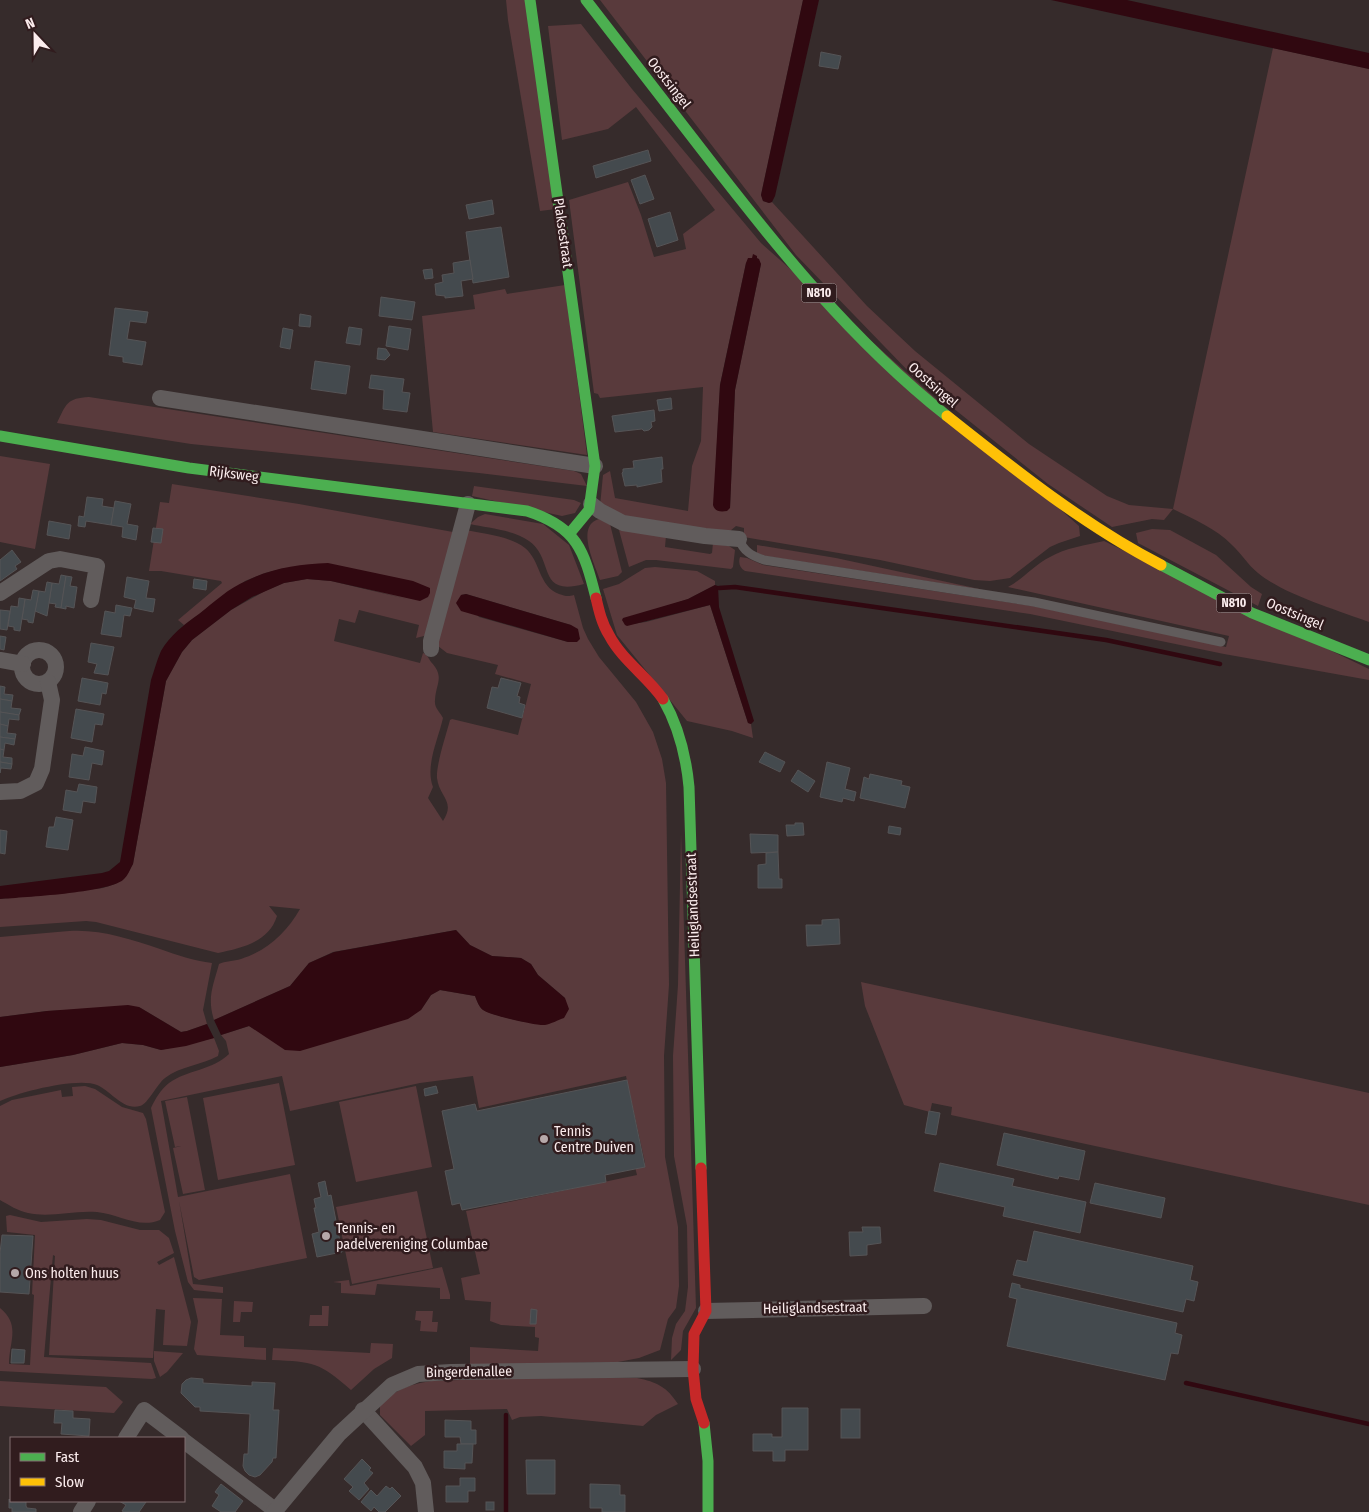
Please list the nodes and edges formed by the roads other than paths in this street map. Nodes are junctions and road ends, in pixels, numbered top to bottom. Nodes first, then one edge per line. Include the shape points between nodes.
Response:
1 (530, 0) edge
2 (586, 0) edge
3 (160, 398) dead end
4 (0, 436) edge
5 (595, 466) junction
6 (468, 504) junction
7 (591, 504) junction
8 (570, 534) junction
9 (739, 539) joint
10 (0, 593) edge
11 (91, 600) dead end
12 (1222, 642) dead end
13 (431, 649) dead end
14 (0, 660) edge
15 (1369, 660) edge
16 (22, 664) junction
17 (48, 682) junction
18 (0, 792) edge
19 (924, 1306) dead end
20 (706, 1311) junction
21 (693, 1369) junction
22 (363, 1410) junction
23 (127, 1437) edge
24 (180, 1437) edge
25 (185, 1441) edge
26 (274, 1511) edge
27 (426, 1512) edge
28 (708, 1512) edge

1 - 5 street, Plaksestraat
2 - 15 street, Oostsingel / N810 via 758,223 862,339 928,402 1051,497 1149,559 1252,613
3 - 5 street
4 - 6 street, Rijksweg via 189,468
5 - 7 street, Plaksestraat
6 - 8 street, Rijksweg via 540,514
6 - 13 street
7 - 8 street, Plaksestraat
7 - 9 street via 623,523
8 - 20 street, Heiliglandsestraat via 587,562 603,625 617,648 662,697 675,720 685,758 692,844
9 - 12 lane via 755,558 764,560 1016,599
10 - 11 street via 44,563 60,559 96,566
14 - 16 street
16 - 17 street via 23,674 28,680 37,684
16 - 17 street via 33,651 42,650 50,654 56,662 56,671
17 - 18 street via 52,700 42,770 36,783 20,791
19 - 20 street, Heiliglandsestraat
20 - 21 street, Heiliglandsestraat via 694,1334
21 - 22 street, Bingerdenallee via 418,1374 392,1384
21 - 28 street, Heiliglandsestraat via 696,1399 704,1420
22 - 26 street, Bingerdenallee via 338,1434
22 - 27 street via 415,1467 423,1483
23 - 24 street via 144,1410
25 - 26 street

